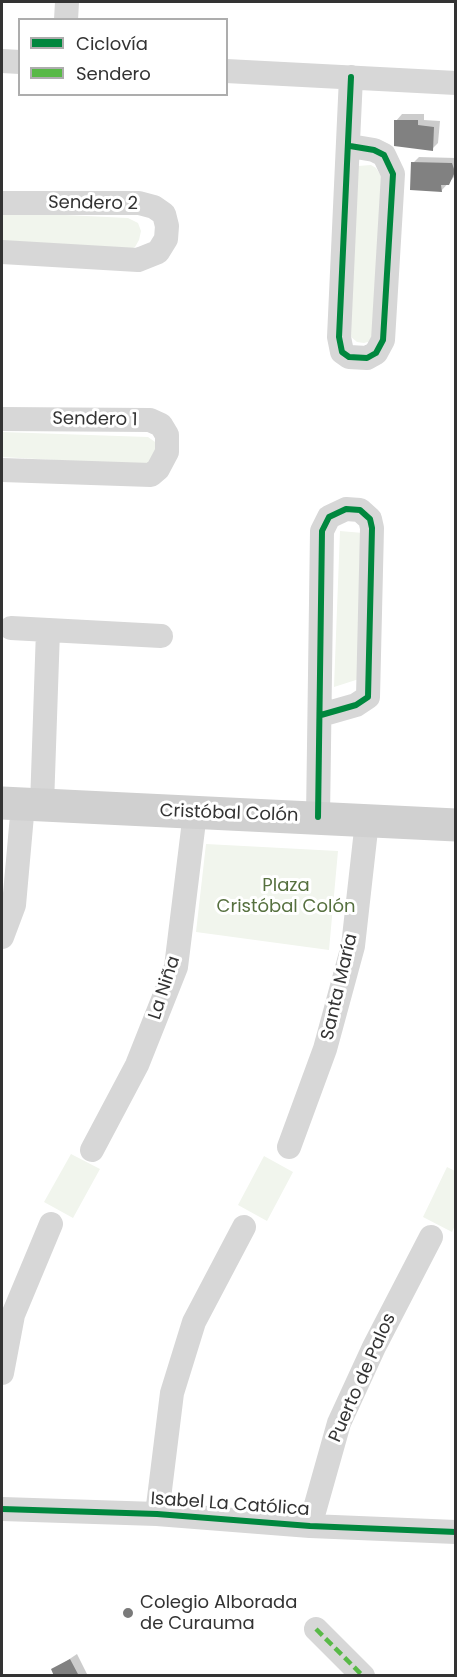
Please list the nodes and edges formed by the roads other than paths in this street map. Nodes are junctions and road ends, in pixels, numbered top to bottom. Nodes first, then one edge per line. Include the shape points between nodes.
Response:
1 (67, 2) edge
2 (66, 18) edge
3 (2, 61) edge
4 (18, 62) edge
5 (228, 71) edge
6 (351, 77) junction
7 (456, 83) edge
8 (350, 146) junction
9 (2, 203) edge
10 (2, 252) edge
11 (2, 419) edge
12 (2, 470) edge
13 (11, 628) dead end
14 (48, 630) junction
15 (161, 636) dead end
16 (321, 715) junction
17 (22, 804) edge
18 (195, 813) junction
19 (318, 817) junction
20 (367, 821) junction
21 (456, 825) edge
22 (2, 937) edge
23 (289, 1147) dead end
24 (92, 1150) dead end
25 (51, 1224) dead end
26 (244, 1227) dead end
27 (431, 1237) dead end
28 (2, 1372) edge
29 (2, 1509) edge
30 (157, 1514) junction
31 (310, 1526) junction
32 (456, 1532) edge
33 (316, 1629) dead end
34 (363, 1676) edge

1 - 2 street
3 - 4 street
5 - 6 street
6 - 7 street
6 - 8 street
8 - 8 street via 339,337 342,352 349,357 367,358 376,353 383,340 393,174 384,155
9 - 10 street, Sendero 2 via 140,203 164,214 167,226 166,239 158,252 138,260
11 - 12 street, Sendero 1 via 150,420 161,425 167,452 151,475
13 - 14 street
14 - 15 street
14 - 17 street
16 - 16 street via 356,705 368,697 372,528 360,510 346,509 329,517 322,531
16 - 19 street
17 - 18 street, Cristóbal Colón
17 - 22 street via 14,904
18 - 19 street, Cristóbal Colón
18 - 24 street, La Niña via 176,967 137,1065
19 - 20 street, Cristóbal Colón
20 - 21 street, Cristóbal Colón
20 - 23 street, Santa María via 353,946 325,1049
25 - 28 street via 13,1315
26 - 30 street via 194,1322 172,1393
27 - 31 street, Puerto de Palos via 339,1423
29 - 30 street, Isabel La Católica
30 - 31 street, Isabel La Católica
31 - 32 street, Isabel La Católica
33 - 34 street

